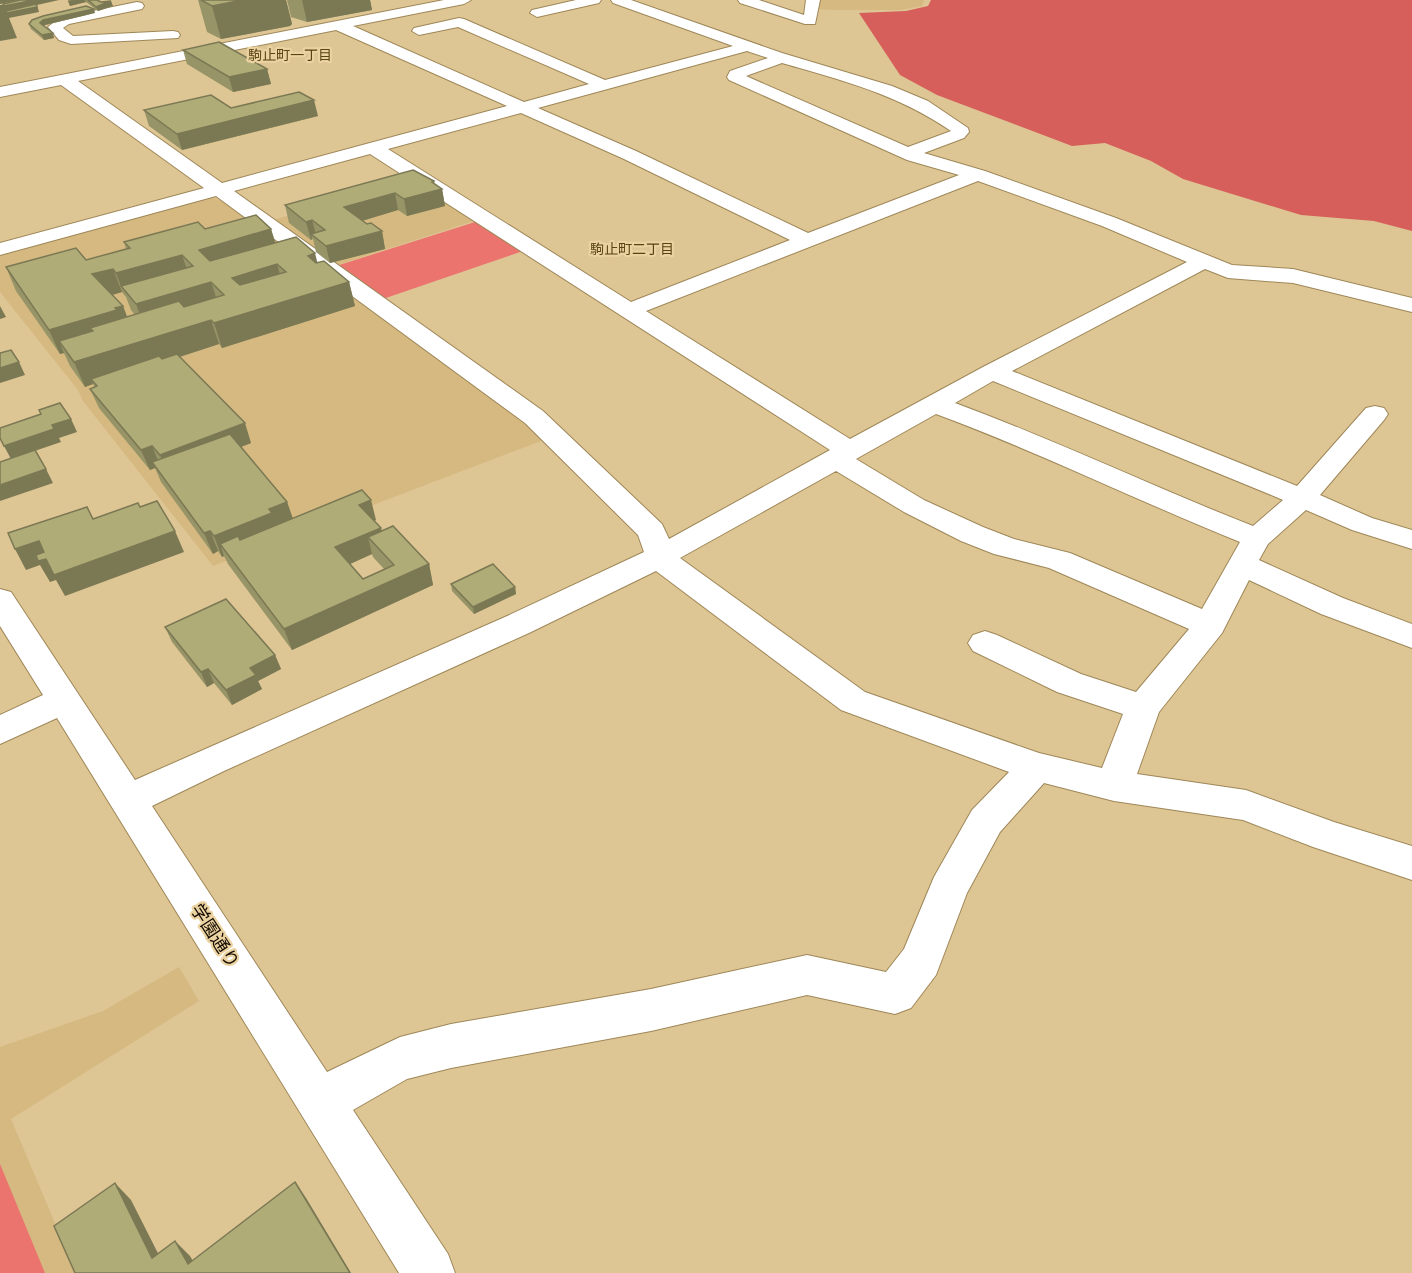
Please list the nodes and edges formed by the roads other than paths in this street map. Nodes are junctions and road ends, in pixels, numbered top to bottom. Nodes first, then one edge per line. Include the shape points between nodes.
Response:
1 (464, 0) edge
2 (594, 0) edge
3 (618, 0) edge
4 (745, 0) edge
5 (813, 0) edge
6 (386, 3) dead end
7 (138, 6) edge
8 (403, 12) junction
9 (537, 13) dead end
10 (161, 24) dead end
11 (338, 25) junction
12 (173, 35) junction
13 (373, 41) junction
14 (795, 45) dead end
15 (751, 47) junction
16 (200, 52) junction
17 (778, 57) junction
18 (64, 79) junction
19 (604, 85) junction
20 (0, 92) edge
21 (520, 108) junction
22 (373, 148) junction
23 (909, 153) junction
24 (978, 175) junction
25 (217, 191) junction
26 (809, 241) junction
27 (0, 249) edge
28 (1204, 261) junction
29 (1412, 306) edge
30 (627, 311) junction
31 (992, 372) junction
32 (934, 404) junction
33 (1375, 414) dead end
34 (843, 455) junction
35 (1302, 498) junction
36 (1412, 540) edge
37 (1249, 551) junction
38 (661, 556) junction
39 (0, 600) edge
40 (1210, 626) junction
41 (1412, 637) edge
42 (985, 643) dead end
43 (64, 700) junction
44 (1143, 707) junction
45 (0, 730) edge
46 (1036, 767) junction
47 (1114, 786) junction
48 (128, 801) junction
49 (1412, 863) edge
50 (322, 1103) junction
51 (429, 1273) edge

1 - 8 street
2 - 9 street
3 - 15 street
4 - 5 street via 810,21
6 - 8 street
7 - 12 street via 64,21 55,27 64,37 81,40
8 - 11 street
10 - 12 street
11 - 13 street
11 - 16 street
12 - 16 street
13 - 19 street via 459,22
13 - 21 street
14 - 15 street
15 - 17 street
15 - 19 street
16 - 18 street
17 - 23 street via 735,77
17 - 23 street via 886,89 959,128 958,134
18 - 20 street
18 - 25 street
19 - 21 street
21 - 22 street
21 - 26 street
22 - 25 street
22 - 30 street
23 - 24 street
24 - 26 street
24 - 28 street
25 - 27 street
25 - 38 street via 534,417 651,531
26 - 30 street
28 - 29 street via 1232,272 1293,276
28 - 31 street
30 - 34 street
31 - 32 street
31 - 35 street
32 - 34 street
32 - 37 street via 1018,435 1149,495
33 - 35 street
34 - 38 street
34 - 40 street via 914,506 972,534 1005,547 1059,560
35 - 36 street
35 - 37 street
37 - 40 street
37 - 41 street via 1332,606
38 - 46 street via 690,584 734,611 853,701
38 - 48 street
39 - 43 street, 学園通り
40 - 44 street
42 - 44 street via 1068,683
43 - 45 street
43 - 48 street, 学園通り
44 - 47 street
46 - 47 street
46 - 50 street via 986,820 948,889 921,961 896,994 807,975 651,1010 441,1048 400,1059
47 - 49 street via 1246,805
48 - 50 street, 学園通り
50 - 51 street, 学園通り

